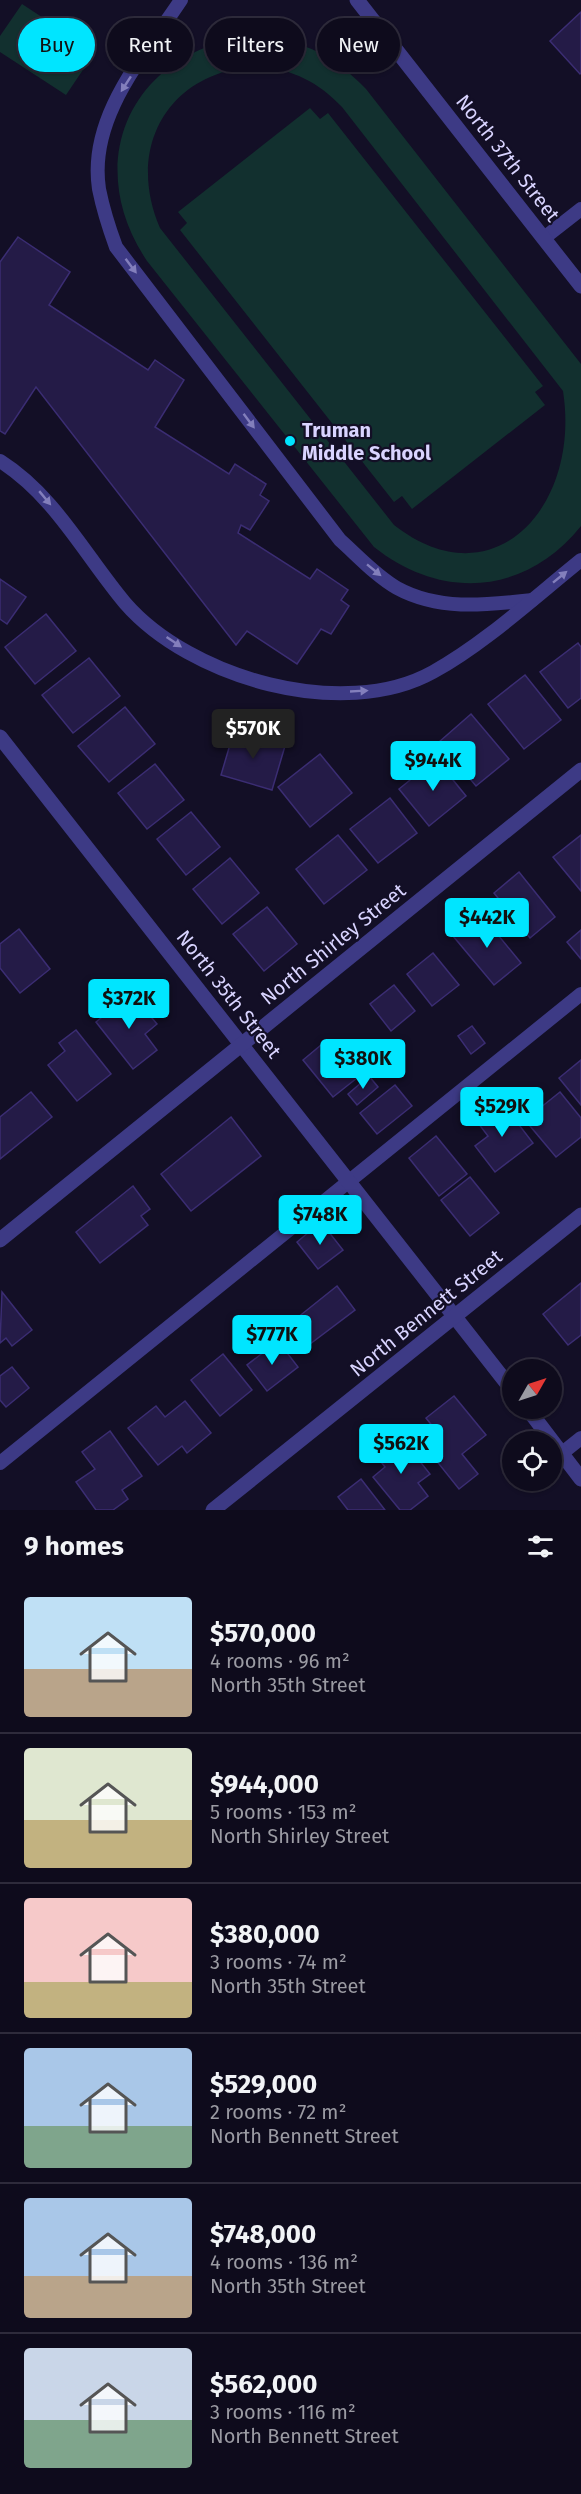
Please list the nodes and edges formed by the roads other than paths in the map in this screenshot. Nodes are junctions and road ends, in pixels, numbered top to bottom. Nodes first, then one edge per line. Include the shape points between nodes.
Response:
1 (181, 0) edge
2 (357, 0) edge
3 (581, 209) edge
4 (544, 238) junction
5 (581, 286) edge
6 (0, 462) edge
7 (581, 560) edge
8 (532, 600) junction
9 (0, 737) edge
10 (581, 770) edge
11 (581, 994) edge
12 (242, 1045) junction
13 (349, 1181) junction
14 (581, 1215) edge
15 (0, 1240) edge
16 (456, 1316) junction
17 (502, 1377) edge
18 (581, 1438) edge
19 (562, 1453) edge
20 (562, 1455) edge
21 (0, 1463) edge
22 (581, 1479) edge
23 (213, 1510) edge

1 -> 8 lane via 113,104 104,130 99,187 116,247 340,540 367,565 395,587 423,600 462,605
2 - 4 street, North 37th Street
3 - 4 lane
4 - 5 street, North 37th Street
6 -> 8 lane via 42,493 126,603 146,623 198,658 250,680 335,693 398,686 433,672
8 -> 7 lane
9 - 12 street, North 35th Street
10 - 12 street, North Shirley Street
11 - 13 lane
12 - 13 street, North 35th Street
12 - 15 street, North Shirley Street
13 - 16 street, North 35th Street
13 - 21 lane
14 - 16 street, North Bennett Street
16 - 17 street, North 35th Street
16 - 23 street, North Bennett Street
18 - 19 lane
20 - 22 street

